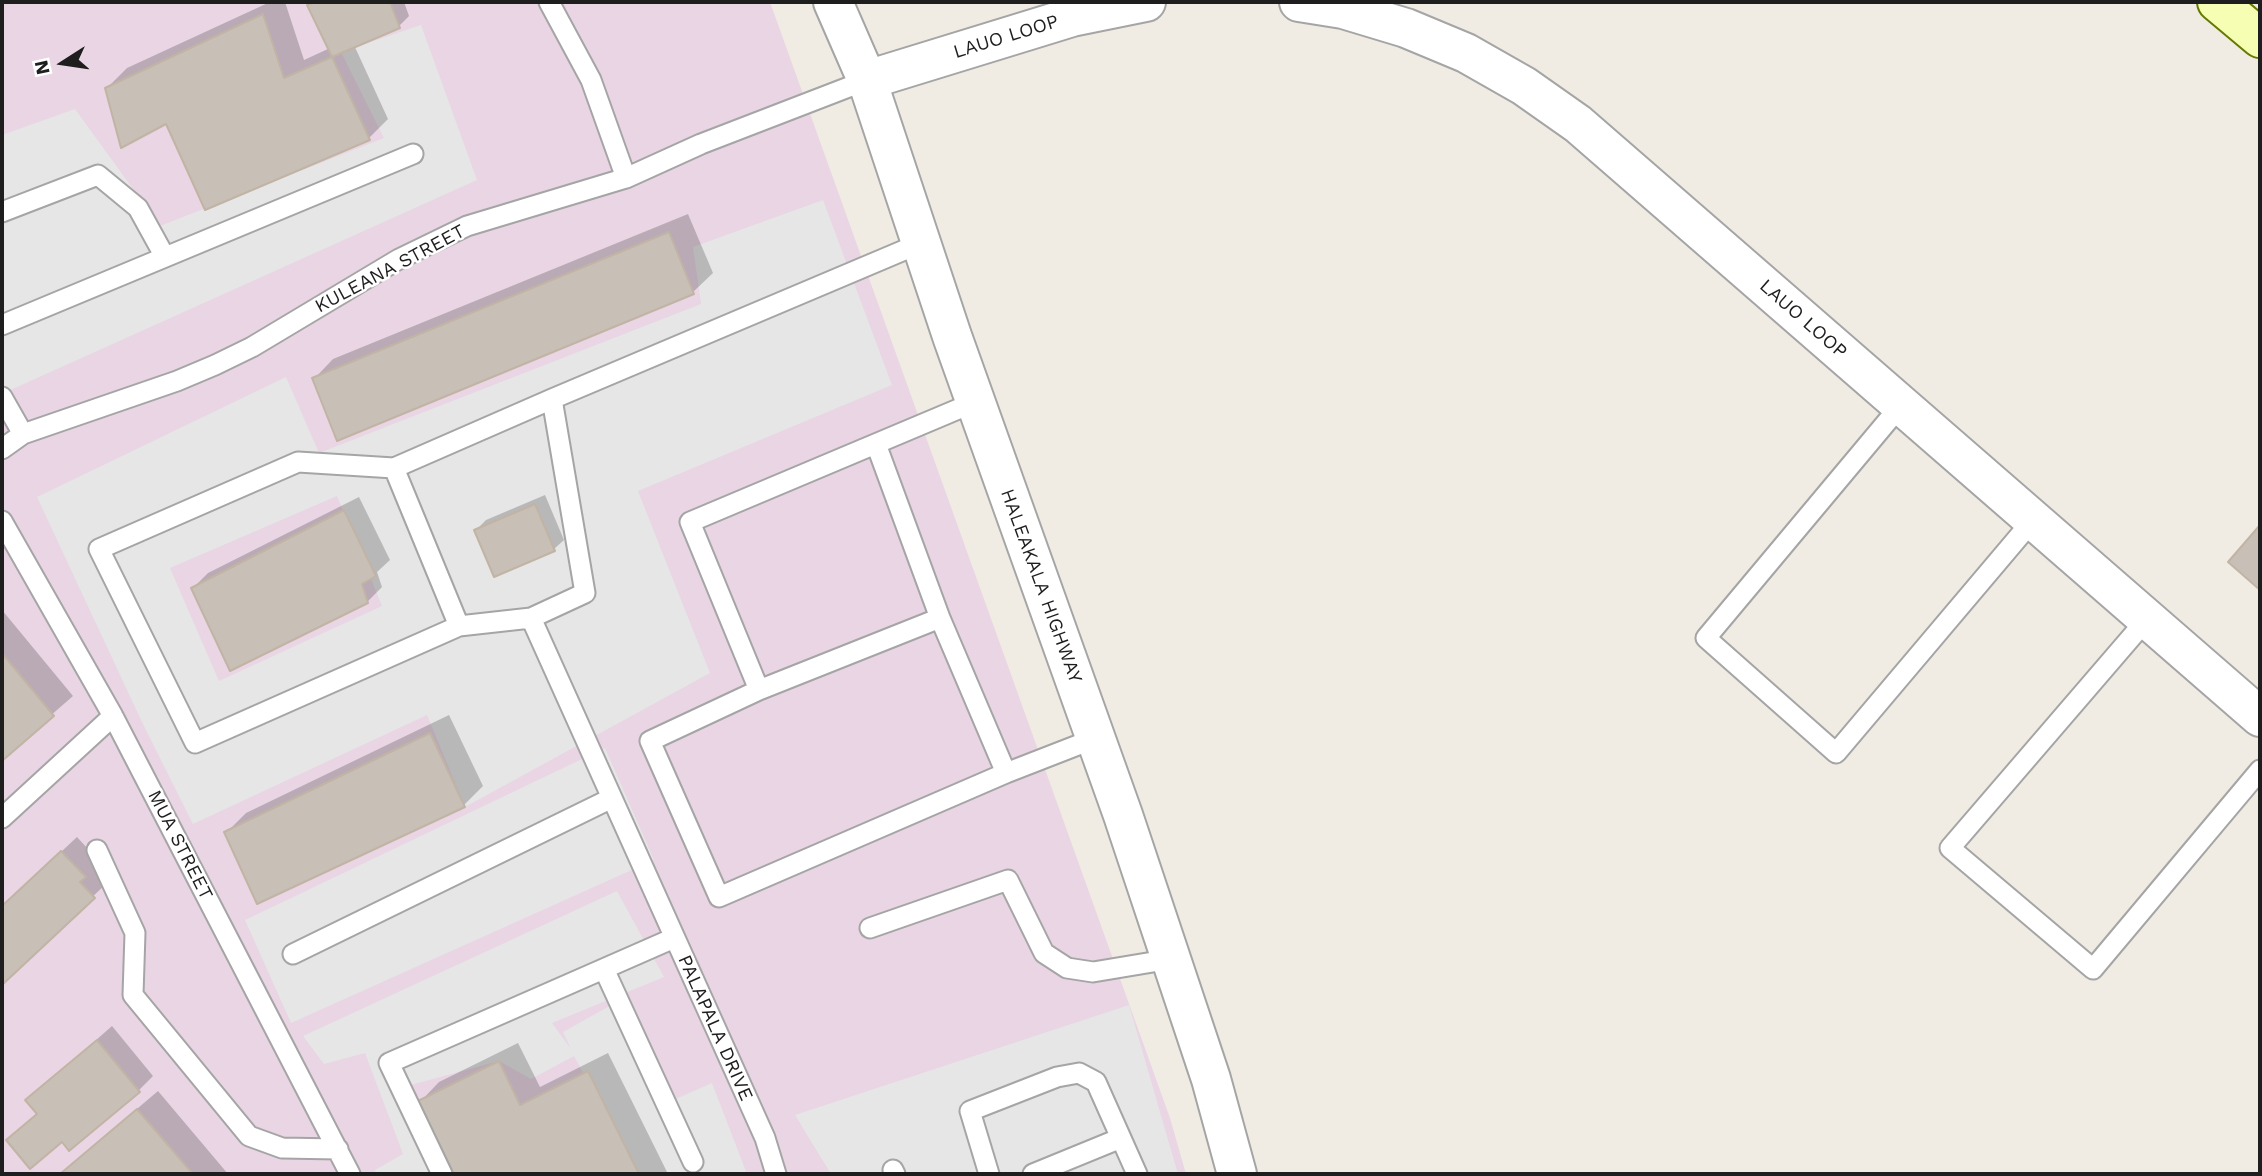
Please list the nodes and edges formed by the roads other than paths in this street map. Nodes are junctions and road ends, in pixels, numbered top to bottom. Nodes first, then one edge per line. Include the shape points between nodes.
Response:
1 (549, 2) edge
2 (833, 2) edge
3 (1146, 2) edge
4 (1299, 2) edge
5 (2217, 2) edge
6 (2260, 38) edge
7 (867, 80) junction
8 (413, 154) dead end
9 (626, 178) junction
10 (2, 212) edge
11 (921, 243) junction
12 (165, 257) junction
13 (2, 325) edge
14 (2, 397) edge
15 (552, 399) junction
16 (975, 402) junction
17 (1901, 405) junction
18 (23, 434) junction
19 (876, 444) junction
20 (2, 449) edge
21 (394, 468) junction
22 (2033, 520) junction
23 (2, 521) edge
24 (531, 618) junction
25 (940, 618) junction
26 (2147, 619) junction
27 (458, 626) junction
28 (758, 690) junction
29 (113, 716) junction
30 (2260, 717) edge
31 (1096, 738) junction
32 (2260, 770) edge
33 (1006, 773) junction
34 (612, 798) junction
35 (2, 818) edge
36 (97, 850) dead end
37 (870, 928) dead end
38 (674, 938) junction
39 (293, 954) dead end
40 (1171, 958) junction
41 (604, 969) junction
42 (1121, 1138) junction
43 (338, 1149) junction
44 (693, 1163) dead end
45 (350, 1174) edge
46 (442, 1174) edge
47 (776, 1174) edge
48 (989, 1174) edge
49 (1033, 1174) edge
50 (1137, 1174) edge
51 (1237, 1174) edge

1 - 9 lane via 591,80
2 - 7 street, HALEAKALA HIGHWAY
3 - 7 street, LAUO LOOP via 1072,17
4 - 17 street, LAUO LOOP via 1343,9 1406,28 1466,53 1524,86 1578,124
5 - 6 main road
7 - 9 lane, KULEANA STREET
7 - 11 street, HALEAKALA HIGHWAY
8 - 12 lane
9 - 18 lane, KULEANA STREET via 467,226 215,365
10 - 12 lane via 98,175 138,208
11 - 15 lane
11 - 16 street, HALEAKALA HIGHWAY
12 - 13 lane
14 - 18 lane
15 - 21 lane
15 - 24 lane via 585,593
16 - 19 lane
16 - 31 street, HALEAKALA HIGHWAY
17 - 22 street, LAUO LOOP
17 - 22 lane via 1706,638 1836,753
18 - 20 lane, KULEANA STREET
19 - 25 lane
19 - 28 lane via 690,522
21 - 27 lane
21 - 27 lane via 298,462 99,549 195,743
22 - 26 street, LAUO LOOP
23 - 29 lane, MUA STREET
24 - 27 lane
24 - 34 lane, PALAPALA DRIVE
25 - 28 lane
25 - 33 lane
26 - 30 street, LAUO LOOP
26 - 32 lane via 1950,848 2093,970
28 - 33 lane via 650,741 719,897
29 - 35 lane
29 - 43 lane, MUA STREET
31 - 33 lane
31 - 40 street, HALEAKALA HIGHWAY
34 - 38 lane, PALAPALA DRIVE
34 - 39 lane
36 - 43 lane via 135,933 133,995 249,1136 282,1148
37 - 40 lane via 1008,880 1044,953 1067,968 1093,972
38 - 41 lane
38 - 47 lane, PALAPALA DRIVE via 765,1138
40 - 51 street, HALEAKALA HIGHWAY
41 - 44 lane
41 - 46 lane via 389,1063
42 - 48 lane via 1096,1082 1079,1073 1057,1077 971,1111
42 - 49 lane
42 - 50 lane
43 - 45 lane, MUA STREET

